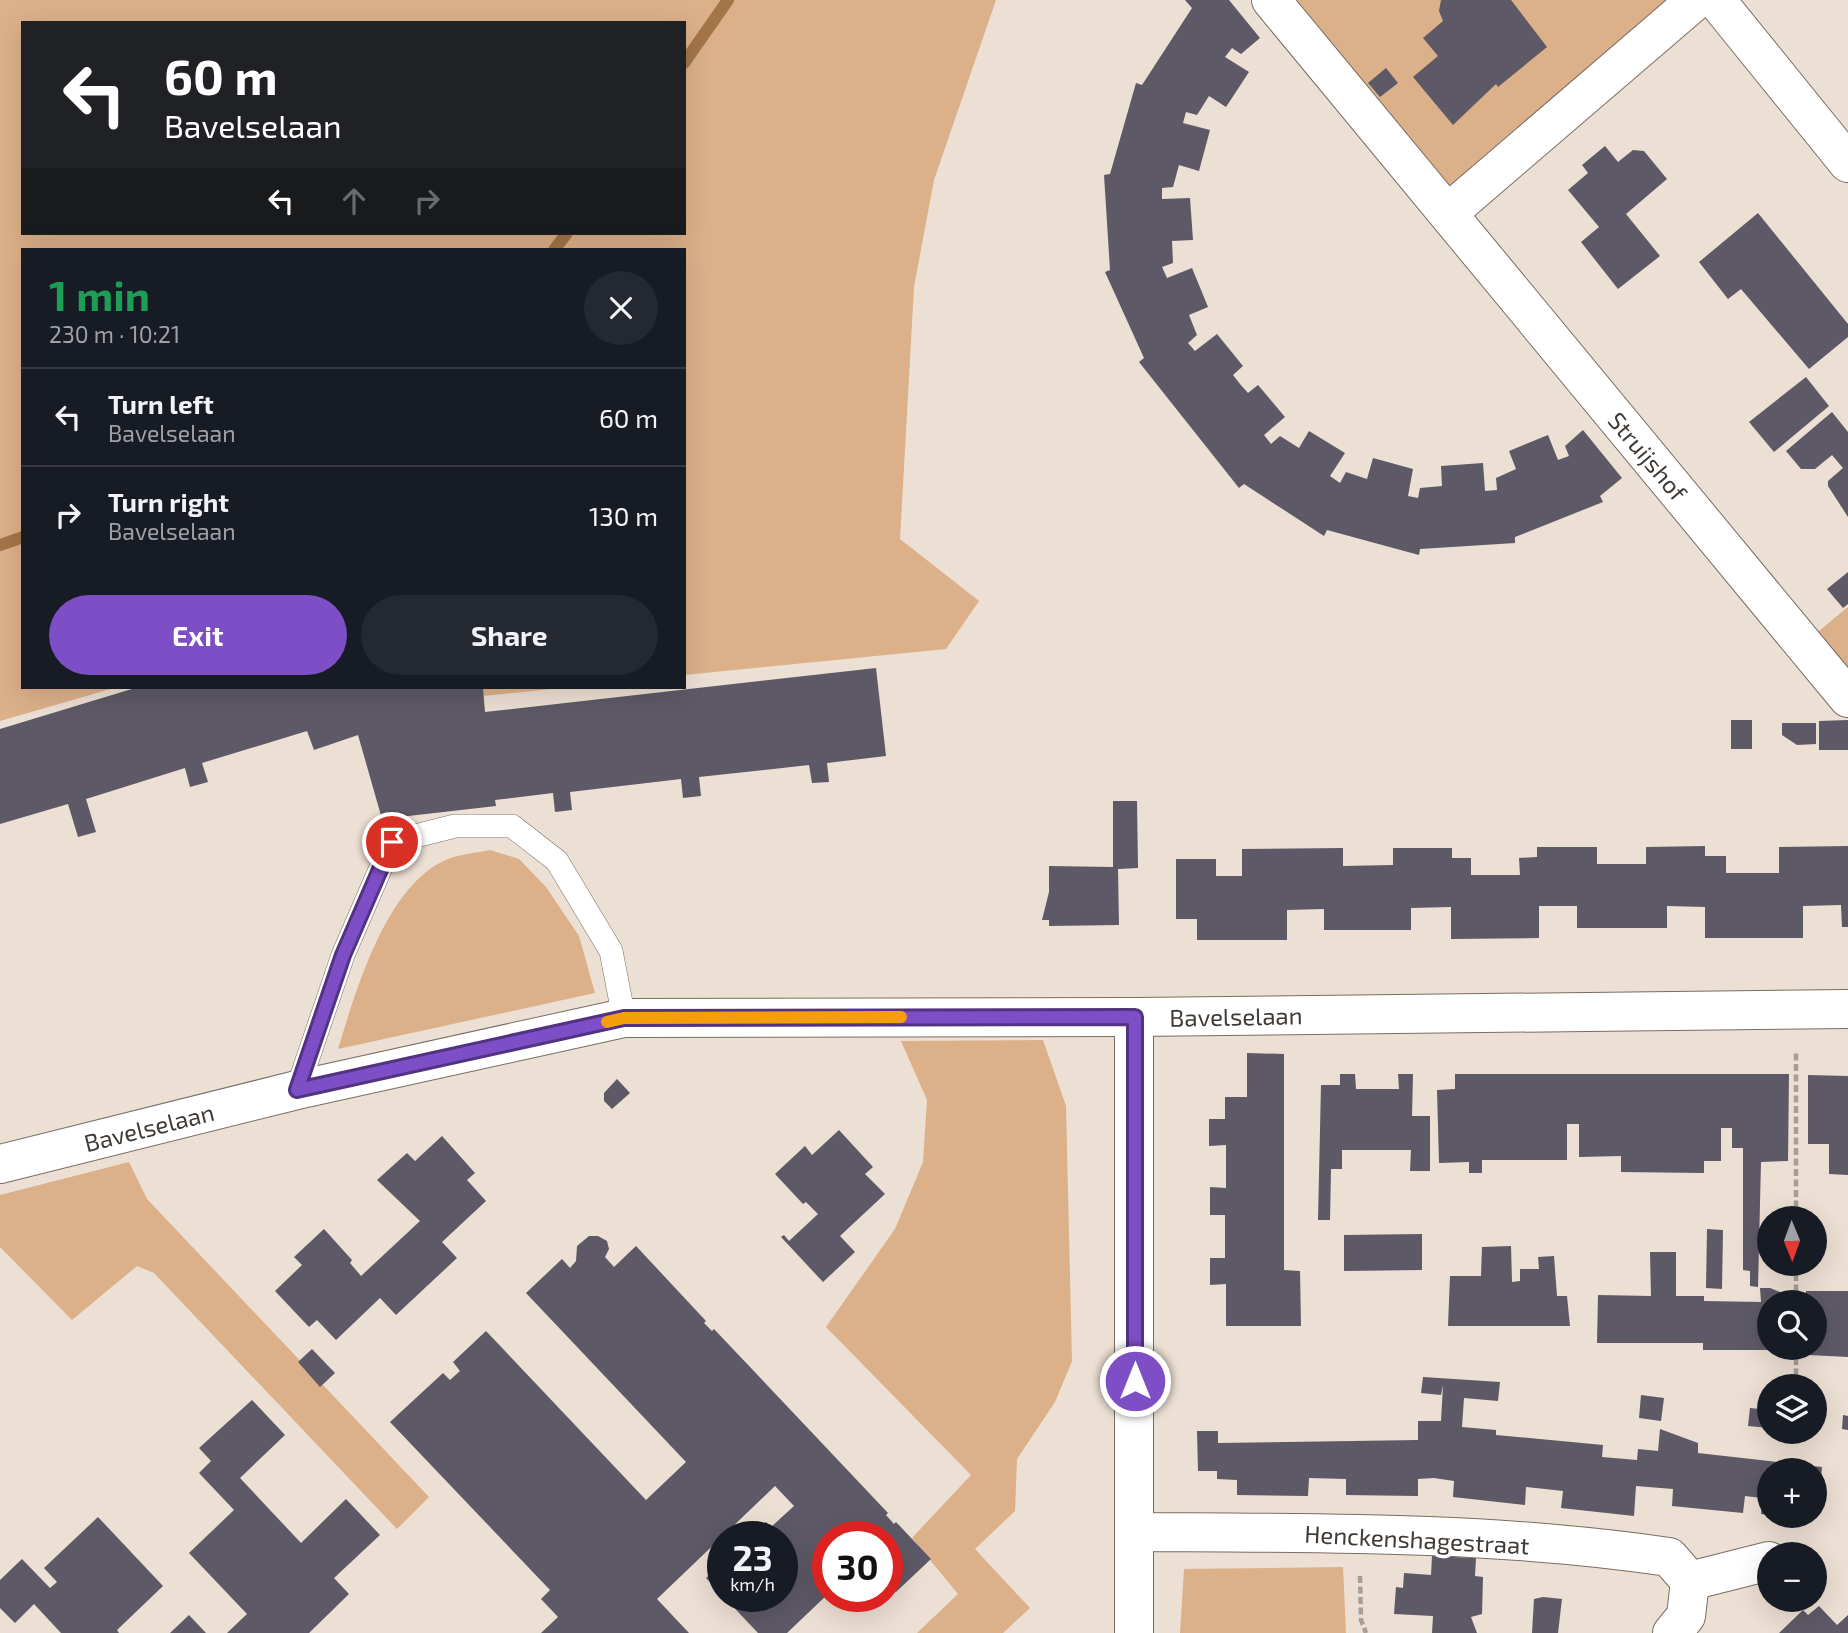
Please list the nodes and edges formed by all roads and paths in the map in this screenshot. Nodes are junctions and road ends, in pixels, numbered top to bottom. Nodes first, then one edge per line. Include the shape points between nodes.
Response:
1 (1272, 0) edge
2 (1696, 0) edge
3 (1716, 0) edge
4 (1848, 163) edge
5 (1448, 213) junction
6 (1848, 698) edge
7 (1797, 1008) junction
8 (1848, 1009) edge
9 (1135, 1017) junction
10 (624, 1018) junction
11 (297, 1090) junction
12 (0, 1164) edge
13 (1796, 1206) edge
14 (1134, 1532) junction
15 (1359, 1533) junction
16 (1757, 1564) edge
17 (1690, 1581) junction
18 (1134, 1633) edge
19 (1366, 1633) edge
20 (1672, 1633) edge

1 - 5 street, Struijshof
2 - 5 street
3 - 4 street
5 - 6 street, Struijshof
7 - 8 street, Bavelselaan
7 - 9 street, Bavelselaan
7 - 13 path
9 - 10 street, Bavelselaan
9 - 14 street
10 - 11 street, Bavelselaan
10 - 11 lane via 611,951 557,861 512,826 455,826 392,842 343,955
11 - 12 street, Bavelselaan
14 - 15 street, Henckenshagestraat
14 - 18 street
15 - 17 street, Henckenshagestraat via 1613,1549 1669,1557
15 - 19 path
16 - 17 street
17 - 20 street via 1686,1616

